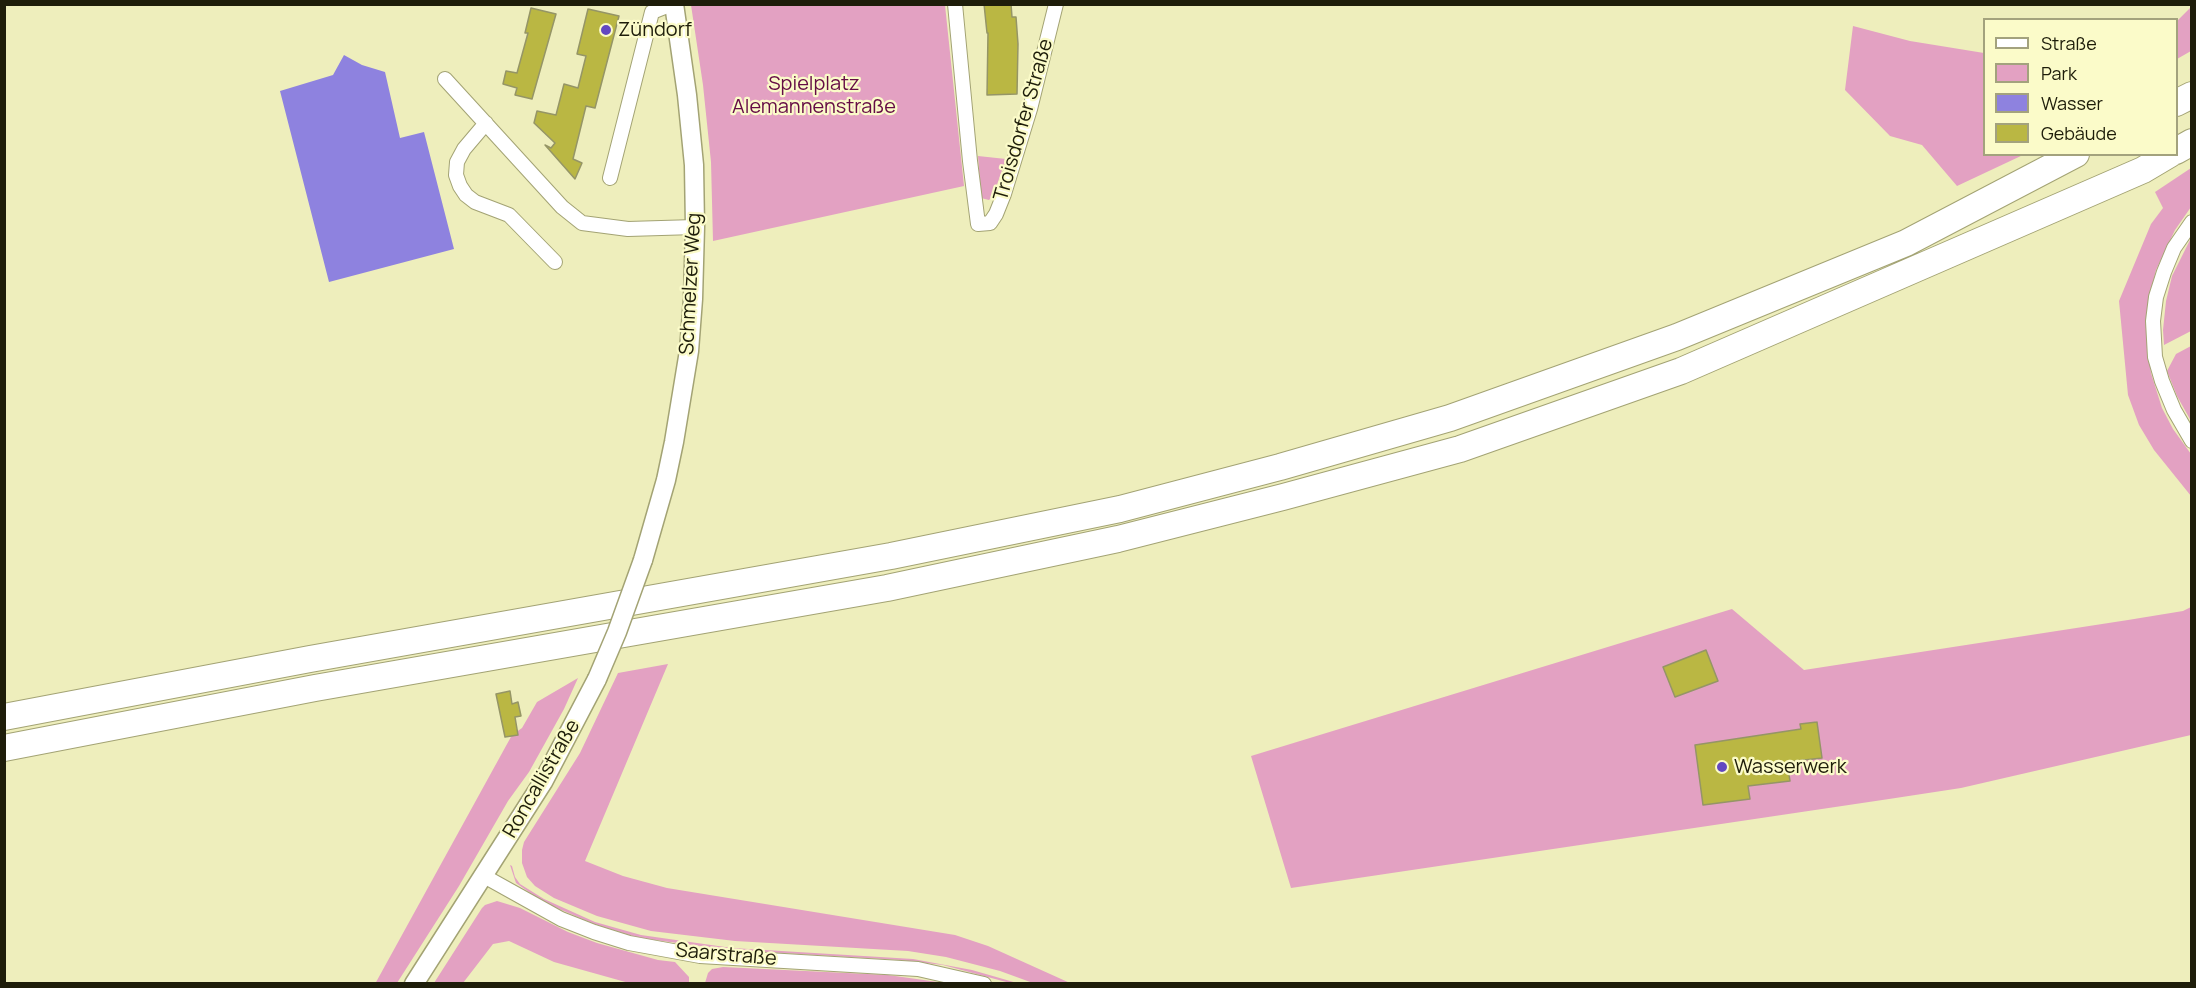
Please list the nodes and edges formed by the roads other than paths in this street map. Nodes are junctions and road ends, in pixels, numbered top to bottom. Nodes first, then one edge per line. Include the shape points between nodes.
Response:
1 (673, 4) edge
2 (955, 4) edge
3 (1056, 4) edge
4 (445, 79) dead end
5 (2192, 95) edge
6 (2178, 102) edge
7 (486, 123) junction
8 (2192, 142) edge
9 (2178, 150) edge
10 (2072, 156) edge
11 (2167, 156) edge
12 (610, 178) dead end
13 (2192, 222) edge
14 (695, 227) junction
15 (555, 262) dead end
16 (2192, 441) edge
17 (643, 560) joint
18 (4, 717) edge
19 (4, 748) edge
20 (482, 875) junction
21 (414, 984) edge
22 (984, 984) edge

1 - 12 street, Schmelzer Weg via 652,12
1 - 14 street, Schmelzer Weg via 694,165
2 - 3 street, Troisdorfer Straße via 978,224 990,223 1004,194
4 - 7 street
5 - 6 highway
7 - 14 street via 562,207 582,223 628,229
7 - 15 street via 457,162 460,186 476,202 509,215
8 - 9 highway
10 - 18 highway via 1906,243 1677,337 1450,418 1280,467 1120,509 891,556
11 - 19 highway via 2143,170 1681,371 1461,449 1129,536 887,588 315,688
13 - 16 street via 2174,248 2164,272 2153,321 2155,357 2162,381
14 - 17 street, Schmelzer Weg via 693,298 682,396 666,480
17 - 20 street, Roncallistraße, bridge via 597,679 543,782
20 - 21 street, Roncallistraße
20 - 22 street, Saarstraße via 561,919 628,943 700,956 918,969

